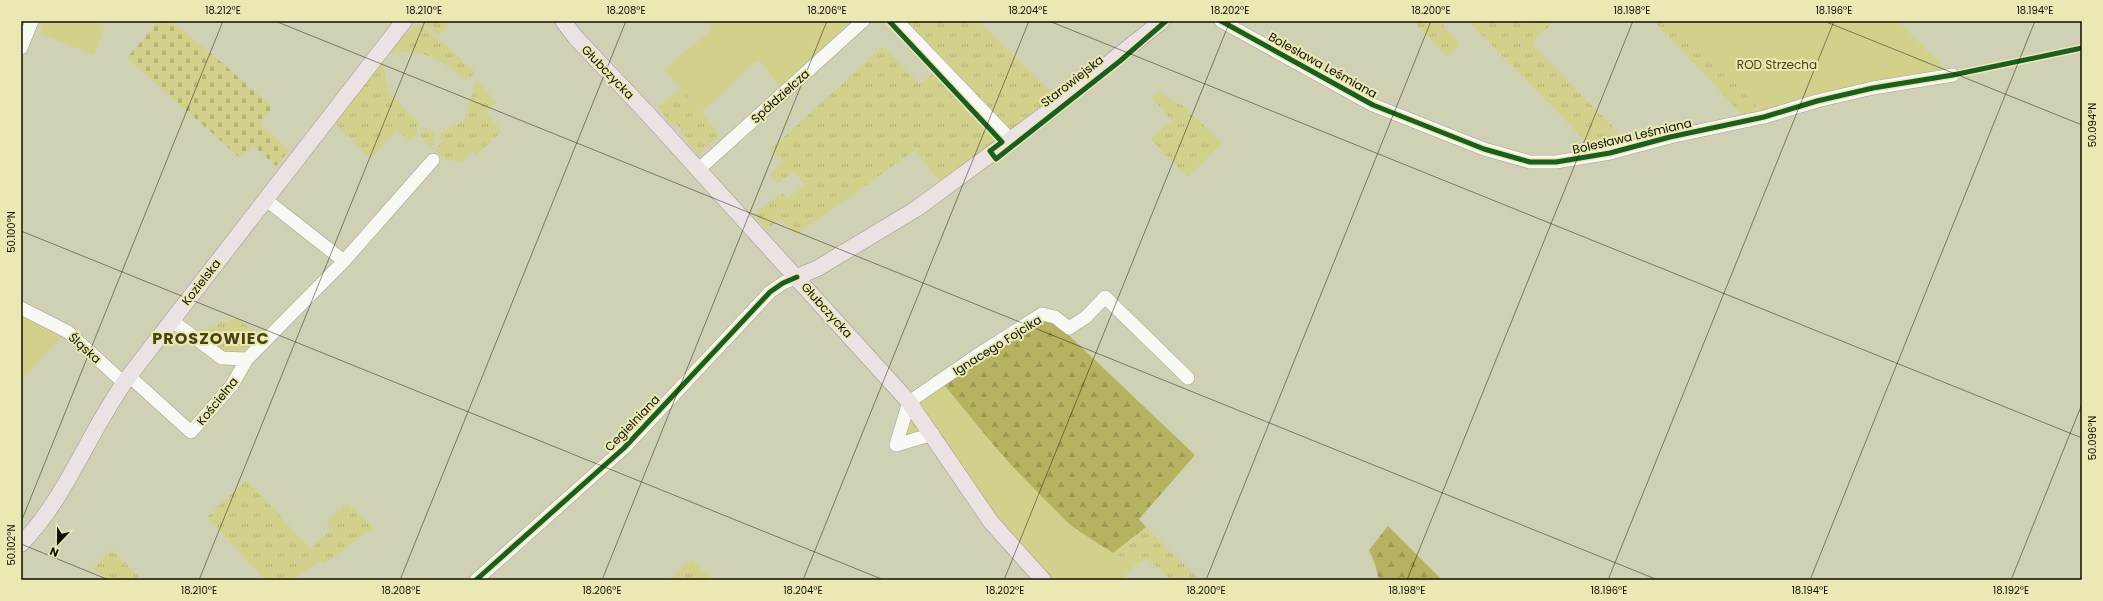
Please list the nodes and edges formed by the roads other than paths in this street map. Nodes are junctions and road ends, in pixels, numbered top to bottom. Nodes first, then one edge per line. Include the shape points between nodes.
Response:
1 (32, 21) edge
2 (411, 21) edge
3 (552, 21) edge
4 (563, 21) edge
5 (862, 21) edge
6 (897, 21) edge
7 (1162, 21) edge
8 (1221, 21) edge
9 (401, 26) edge
10 (576, 38) junction
11 (21, 48) edge
12 (1953, 75) dead end
13 (1011, 140) junction
14 (433, 160) dead end
15 (698, 170) junction
16 (265, 198) junction
17 (344, 261) junction
18 (797, 277) junction
19 (21, 308) edge
20 (171, 320) junction
21 (246, 359) junction
22 (1188, 378) dead end
23 (126, 380) junction
24 (909, 402) junction
25 (933, 434) junction
26 (21, 544) edge
27 (476, 580) edge
28 (1043, 580) edge

1 - 11 street
2 - 9 main road, Kozielska
3 - 10 main road, Głubczycka
4 - 10 main road, Głubczycka
5 - 15 street, Spółdzielcza
6 - 13 street
7 - 13 main road, Starowiejska
8 - 12 street, Bolesława Leśmiana via 1373,105 1484,149 1530,162 1556,162 1610,153 1764,117 1873,88
9 - 16 main road, Kozielska
10 - 15 main road, Głubczycka
13 - 18 main road, Starowiejska via 904,217 818,268
14 - 17 street, Kościelna
15 - 18 main road, Głubczycka
16 - 17 street
16 - 20 main road, Kozielska
17 - 21 street, Kościelna
18 - 24 main road, Głubczycka
18 - 27 street, Cegielniana via 782,283 770,292 624,448
19 - 23 street, Śląska via 68,332
20 - 21 street, Kościelna via 222,358
20 - 23 main road, Kozielska
21 - 23 street, Kościelna via 232,385 191,432
22 - 24 street, Ignacego Fojcika via 1105,297 1086,317 1069,328 1055,318 1042,314
23 - 26 main road, Kozielska via 52,507
24 - 25 main road, Głubczycka
24 - 25 street via 896,445
25 - 28 main road, Głubczycka via 991,522

